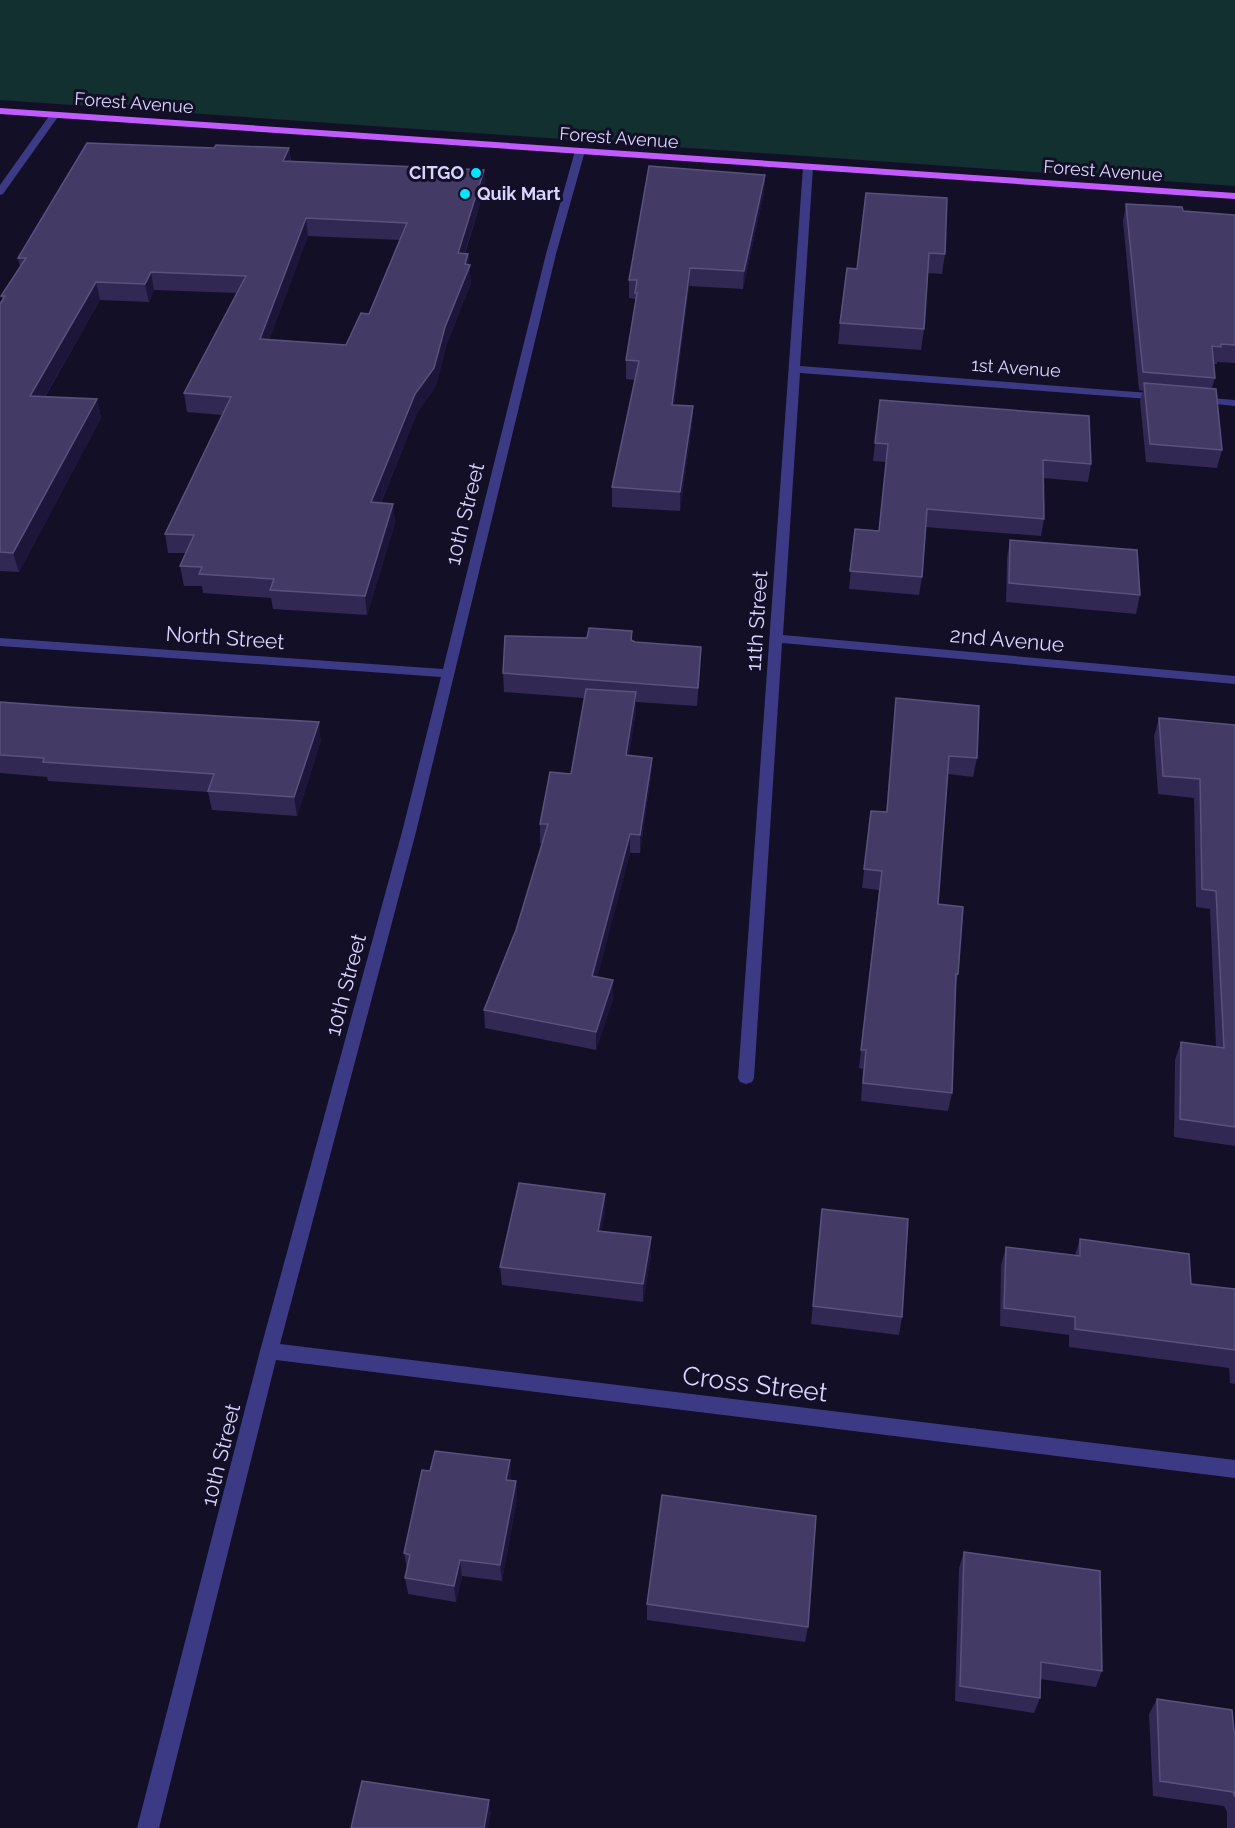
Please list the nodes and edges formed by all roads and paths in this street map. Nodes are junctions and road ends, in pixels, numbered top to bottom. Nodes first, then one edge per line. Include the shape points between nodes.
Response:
1 (0, 111) edge
2 (55, 114) junction
3 (580, 152) junction
4 (808, 167) junction
5 (0, 192) edge
6 (1235, 196) edge
7 (794, 369) junction
8 (1235, 403) edge
9 (775, 638) junction
10 (0, 642) edge
11 (447, 673) junction
12 (1235, 680) edge
13 (746, 1078) dead end
14 (269, 1351) junction
15 (1235, 1470) edge
16 (148, 1828) edge

1 - 2 main road, Forest Avenue
2 - 3 main road, Forest Avenue
2 - 5 street
3 - 4 main road, Forest Avenue
3 - 11 street, 10th Street via 548,265
4 - 6 main road, Forest Avenue
4 - 7 street, 11th Street
7 - 8 street, 1st Avenue
7 - 9 street, 11th Street
9 - 12 street, 2nd Avenue
9 - 13 street, 11th Street
10 - 11 street, North Street
11 - 14 street, 10th Street via 409,832
14 - 15 street, Cross Street
14 - 16 street, 10th Street

